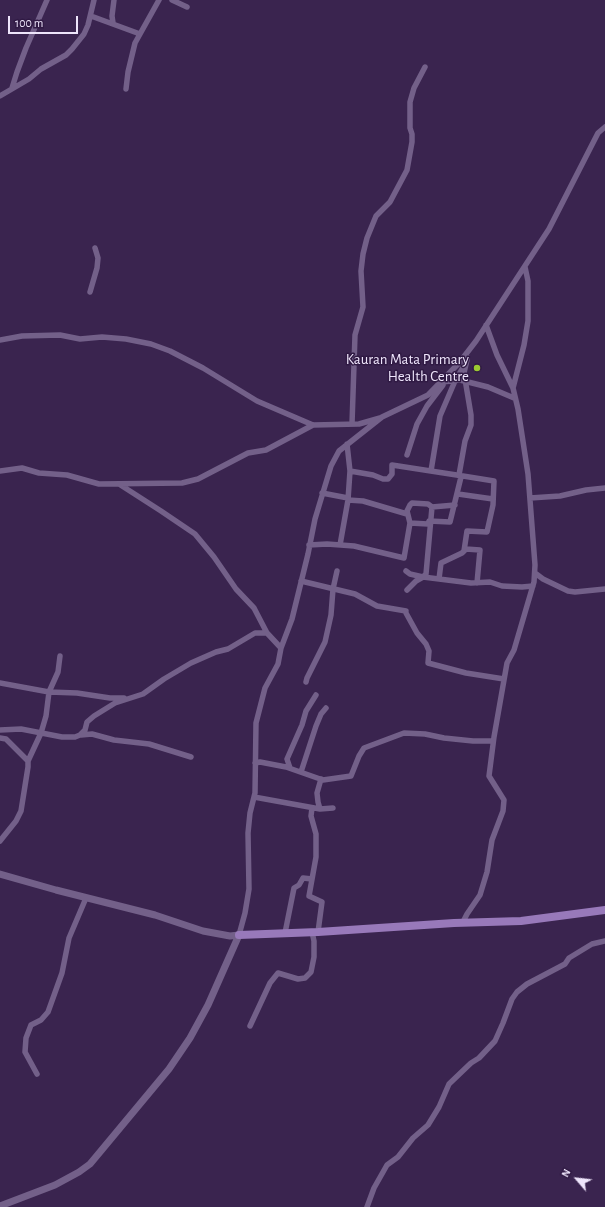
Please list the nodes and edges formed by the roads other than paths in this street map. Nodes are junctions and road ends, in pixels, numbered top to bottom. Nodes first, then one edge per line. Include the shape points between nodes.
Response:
1 (46, 0) edge
2 (94, 0) edge
3 (114, 0) edge
4 (159, 0) edge
5 (172, 0) edge
6 (187, 7) dead end
7 (91, 16) junction
8 (113, 23) junction
9 (140, 34) junction
10 (425, 67) dead end
11 (12, 88) junction
12 (126, 89) dead end
13 (0, 96) edge
14 (605, 127) edge
15 (96, 248) dead end
16 (525, 267) junction
17 (90, 292) dead end
18 (486, 326) junction
19 (0, 340) edge
20 (465, 356) junction
21 (466, 363) junction
22 (455, 381) junction
23 (443, 382) junction
24 (466, 382) junction
25 (513, 388) junction
26 (514, 398) junction
27 (382, 417) junction
28 (352, 424) junction
29 (313, 425) junction
30 (347, 444) junction
31 (407, 455) dead end
32 (0, 471) edge
33 (350, 471) junction
34 (431, 471) junction
35 (461, 475) junction
36 (119, 484) junction
37 (605, 488) edge
38 (322, 493) junction
39 (458, 494) junction
40 (530, 498) junction
41 (348, 499) junction
42 (493, 499) junction
43 (455, 505) junction
44 (432, 507) junction
45 (407, 514) junction
46 (430, 521) junction
47 (410, 523) junction
48 (309, 545) junction
49 (340, 545) junction
50 (464, 551) junction
51 (337, 571) dead end
52 (406, 571) dead end
53 (535, 573) junction
54 (423, 577) junction
55 (438, 579) junction
56 (301, 581) junction
57 (477, 583) junction
58 (533, 586) junction
59 (333, 588) junction
60 (605, 589) edge
61 (407, 590) dead end
62 (267, 633) junction
63 (282, 648) junction
64 (60, 656) dead end
65 (504, 679) junction
66 (306, 682) dead end
67 (0, 683) edge
68 (49, 692) junction
69 (316, 695) dead end
70 (126, 699) junction
71 (326, 708) dead end
72 (0, 730) edge
73 (41, 733) junction
74 (80, 735) junction
75 (0, 738) edge
76 (494, 741) junction
77 (191, 757) dead end
78 (28, 762) junction
79 (255, 763) junction
80 (290, 768) junction
81 (301, 772) junction
82 (321, 779) junction
83 (254, 797) junction
84 (312, 808) junction
85 (333, 808) dead end
86 (320, 809) junction
87 (0, 841) edge
88 (0, 874) edge
89 (312, 879) junction
90 (86, 898) junction
91 (605, 910) edge
92 (463, 922) junction
93 (315, 932) junction
94 (285, 933) junction
95 (239, 936) junction
96 (605, 941) edge
97 (250, 1026) dead end
98 (37, 1074) dead end
99 (0, 1206) edge
100 (366, 1207) edge

1 - 11 street via 16,72
2 - 7 street
3 - 8 street
4 - 9 street
5 - 6 street
7 - 8 street
7 - 11 street via 84,34 72,49
8 - 9 street
9 - 12 street via 131,54
10 - 28 street via 410,102 412,142 407,170 390,202 376,216 363,254 363,308 355,335
11 - 13 street
14 - 16 street via 598,133 549,229
15 - 17 street via 97,268
16 - 18 street
16 - 25 street via 528,281 528,321
18 - 20 street
18 - 25 street
19 - 29 street via 60,334 80,339 102,337 151,344 203,368 257,401
20 - 21 street
20 - 23 street
21 - 22 street
21 - 24 street
22 - 23 street
22 - 24 street
22 - 34 street via 440,416
23 - 27 street via 428,395
23 - 31 street via 417,424
24 - 26 street via 488,387
24 - 35 street via 471,425 465,440
25 - 26 street
26 - 40 street via 521,428
27 - 28 street
27 - 30 street
28 - 29 street
29 - 36 street via 266,450 248,453 198,479 182,483
30 - 33 street
30 - 38 street via 339,450 333,461
32 - 36 street via 22,468 38,473 67,475 99,484
33 - 34 street via 388,479 392,474 392,465
33 - 41 street
34 - 35 street
35 - 39 street
35 - 42 street via 494,481
36 - 62 street via 195,534 236,589 254,608
37 - 40 street
38 - 41 street
38 - 48 street
39 - 42 street
39 - 43 street
40 - 53 street
41 - 45 street
41 - 49 street
42 - 50 street via 487,532 467,531
43 - 44 street
43 - 46 street via 450,522
44 - 45 street via 428,504 412,503
44 - 46 street
45 - 47 street
46 - 47 street via 428,524
46 - 54 street via 426,574
47 - 49 street via 404,558
48 - 49 street
48 - 56 street
50 - 55 street via 441,563
50 - 57 street via 480,550
51 - 59 street
52 - 54 street
53 - 58 street
53 - 60 street via 568,591
54 - 55 street
54 - 61 street
55 - 57 street
56 - 59 street
56 - 63 street
57 - 58 street via 490,582 509,587
58 - 65 street
59 - 65 street via 355,594 377,606 406,612 426,644 429,651 428,663
59 - 66 street via 325,642
62 - 63 street
62 - 70 street via 249,635 228,649 191,663 143,694
63 - 79 street via 278,664 265,688 256,723
64 - 68 street via 58,672
65 - 76 street
67 - 68 street
68 - 70 street
68 - 73 street
69 - 80 street via 306,712 287,759
70 - 74 street via 94,716 87,722 85,730
71 - 81 street via 316,726
72 - 73 street via 21,729
73 - 74 street via 62,737
73 - 78 street
74 - 77 street via 92,734 114,740 149,744
75 - 78 street via 6,739
76 - 82 street via 404,733 364,748 351,776
76 - 92 street via 489,776 504,800 503,811 492,840 480,896
78 - 87 street via 21,811
79 - 80 street
79 - 83 street
80 - 81 street
81 - 82 street
82 - 86 street via 318,793
83 - 84 street
83 - 95 street via 248,833 249,889 246,913
84 - 86 street
84 - 89 street via 316,857
85 - 86 street
88 - 90 street
89 - 93 street via 309,896 322,902
89 - 94 street via 303,878 294,888
90 - 95 street via 155,915 203,931
90 - 98 street via 69,938 62,974 48,1012 31,1025 26,1038 25,1052
91 - 92 main road via 521,921
92 - 93 main road
93 - 94 main road
93 - 97 street via 311,972 305,978 298,979 278,973 270,983
94 - 95 main road
95 - 99 street via 208,1006 190,1038 169,1069 90,1164 55,1185
96 - 100 street via 592,944 569,958 565,964 517,992 495,1042 449,1084 428,1125 387,1165

